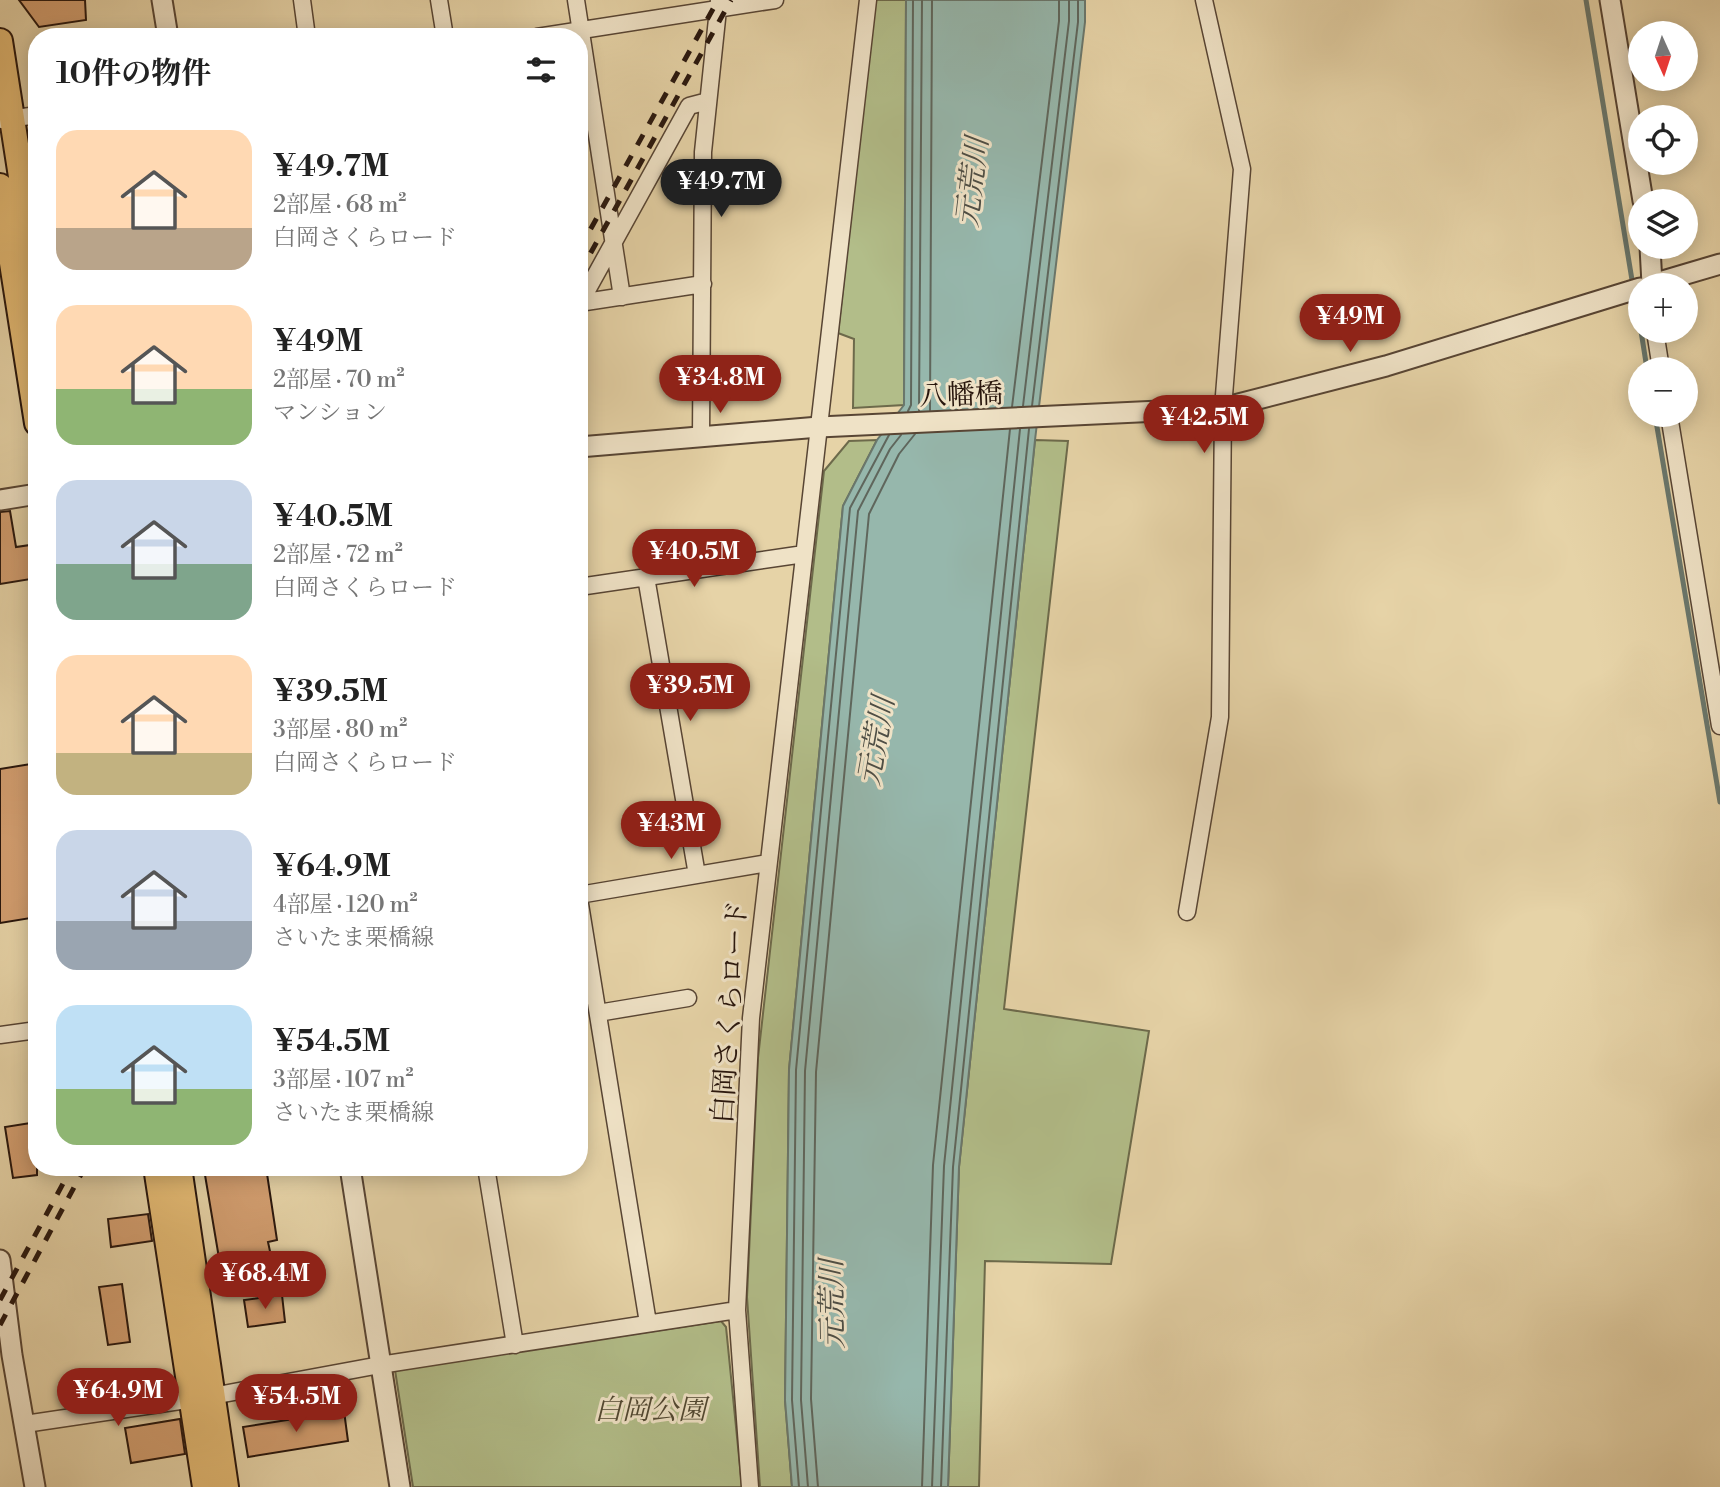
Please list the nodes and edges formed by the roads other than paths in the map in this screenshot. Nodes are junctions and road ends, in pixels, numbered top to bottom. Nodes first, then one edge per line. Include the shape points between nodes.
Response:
1 (162, 0) edge
2 (302, 0) edge
3 (439, 0) edge
4 (576, 0) edge
5 (772, 0) edge
6 (869, 0) edge
7 (1204, 0) edge
8 (1610, 0) edge
9 (718, 4) edge
10 (167, 28) edge
11 (306, 28) edge
12 (443, 28) edge
13 (581, 28) edge
14 (588, 29) edge
15 (0, 41) edge
16 (588, 75) edge
17 (708, 101) junction
18 (28, 116) edge
19 (6, 120) edge
20 (0, 186) edge
21 (1641, 189) edge
22 (28, 233) edge
23 (614, 242) junction
24 (1720, 264) edge
25 (1691, 273) edge
26 (703, 284) junction
27 (588, 289) edge
28 (1628, 292) edge
29 (622, 297) junction
30 (588, 303) edge
31 (28, 365) edge
32 (1223, 408) junction
33 (819, 427) junction
34 (1671, 427) edge
35 (701, 437) junction
36 (588, 446) edge
37 (28, 495) edge
38 (0, 500) edge
39 (804, 554) junction
40 (646, 578) junction
41 (588, 586) edge
42 (1720, 726) edge
43 (768, 863) junction
44 (697, 875) junction
45 (588, 894) edge
46 (1187, 912) dead end
47 (588, 951) edge
48 (688, 998) dead end
49 (598, 1013) junction
50 (28, 1031) edge
51 (0, 1035) edge
52 (158, 1176) edge
53 (181, 1176) edge
54 (351, 1176) edge
55 (487, 1176) edge
56 (0, 1260) edge
57 (737, 1310) junction
58 (648, 1323) junction
59 (514, 1345) junction
60 (6, 1359) edge
61 (380, 1365) junction
62 (202, 1398) junction
63 (25, 1423) junction
64 (35, 1487) edge
65 (205, 1487) edge
66 (226, 1487) edge
67 (400, 1487) edge
68 (750, 1487) edge

1 - 10 street
2 - 11 street
3 - 12 street
4 - 13 street
5 - 9 street
6 - 33 street, 白岡さくらロード
7 - 32 street via 1242,169
8 - 21 street
9 - 14 street
9 - 17 street
15 - 19 main road
16 - 23 street
17 - 23 street via 690,106
17 - 26 street via 703,152
18 - 19 street
19 - 22 main road
20 - 31 main road
23 - 27 street
23 - 29 street
24 - 25 street, 八幡橋
26 - 29 street
26 - 35 street
28 - 32 street, 八幡橋 via 1386,366
29 - 30 street
32 - 33 street, 八幡橋
32 - 46 street via 1220,717
33 - 35 street, 八幡橋
33 - 39 street, 白岡さくらロード
34 - 42 street
35 - 36 street, 八幡橋
37 - 38 street
39 - 40 street
39 - 43 street, 白岡さくらロード
40 - 41 street
40 - 44 street
43 - 44 street
43 - 57 street, 白岡さくらロード via 751,1018
44 - 45 street
47 - 49 street
48 - 49 street
49 - 58 street
50 - 51 street
52 - 62 main road
53 - 62 main road
54 - 61 street
55 - 59 street
56 - 60 street
57 - 58 street
57 - 68 street, 白岡さくらロード
58 - 59 street
59 - 61 street
60 - 63 street
61 - 62 street
61 - 67 street
62 - 63 street
62 - 65 main road
62 - 66 main road
63 - 64 street

